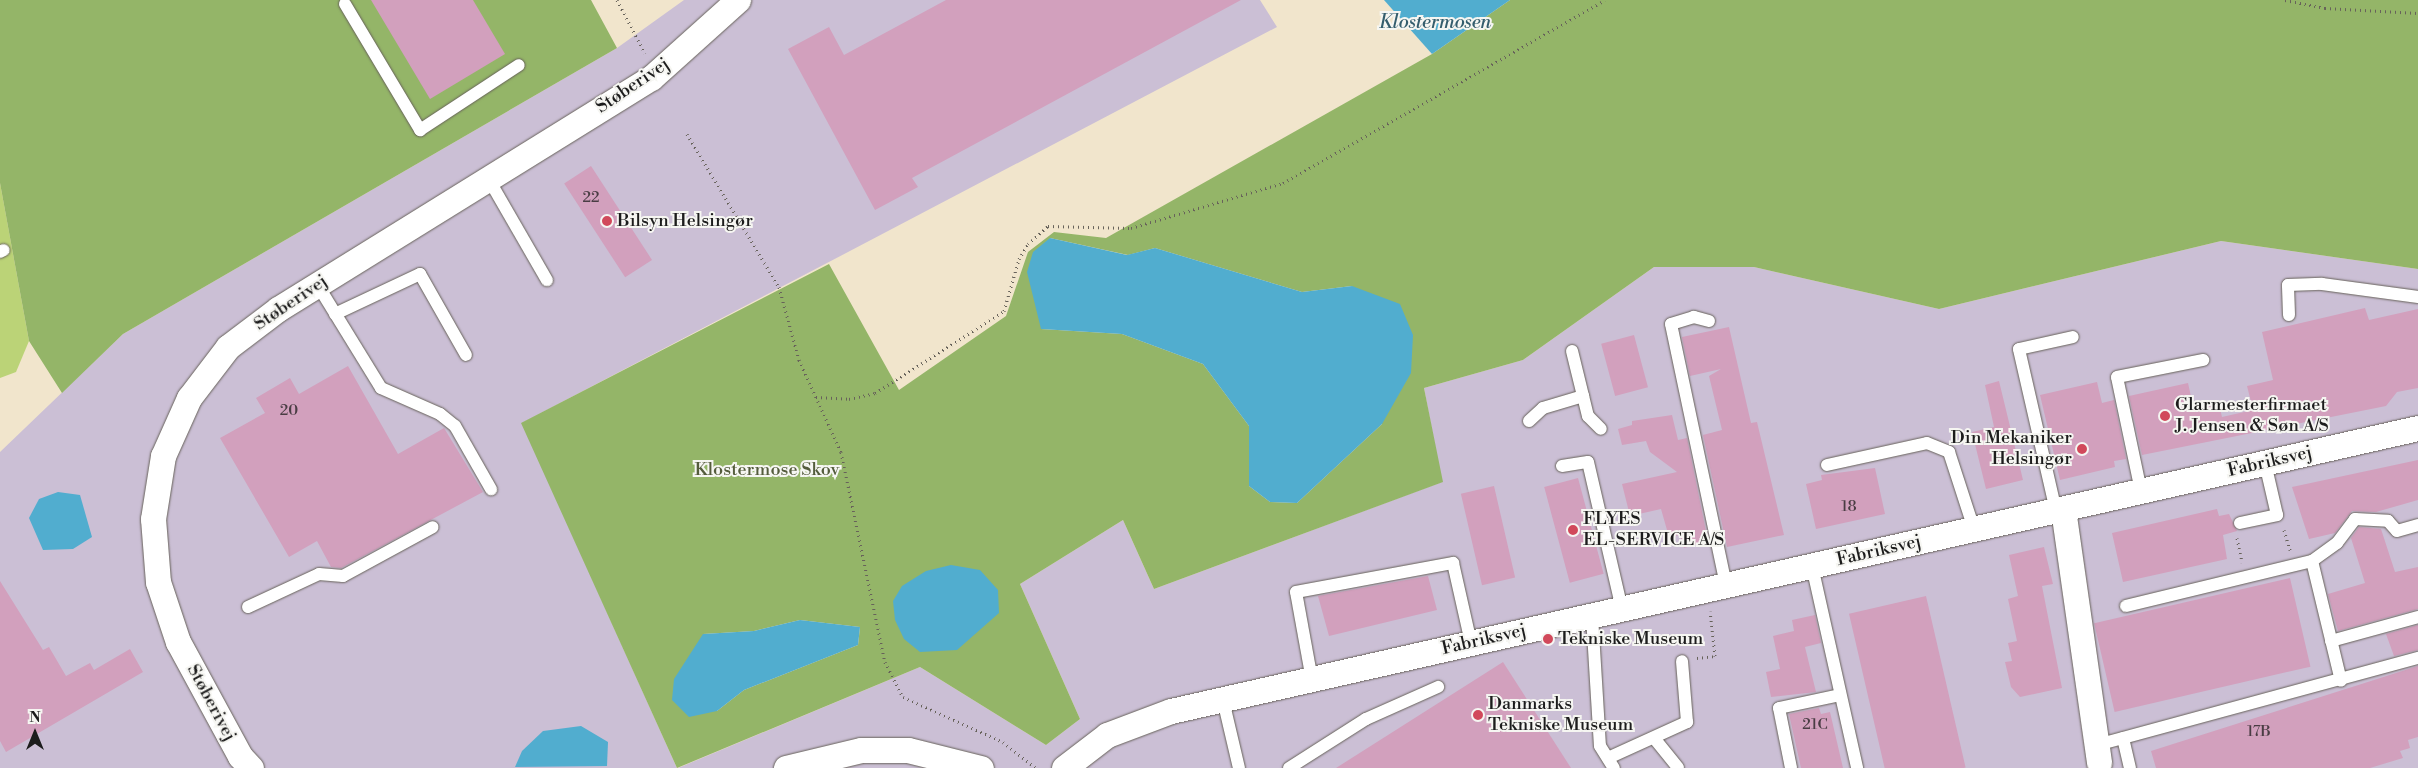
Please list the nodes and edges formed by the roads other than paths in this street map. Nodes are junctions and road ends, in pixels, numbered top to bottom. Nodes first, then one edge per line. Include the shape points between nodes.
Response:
1 (738, 0) edge
2 (345, 4) dead end
3 (519, 65) dead end
4 (488, 178) junction
5 (547, 280) dead end
6 (317, 284) junction
7 (2418, 297) edge
8 (335, 314) junction
9 (2289, 315) dead end
10 (1709, 321) dead end
11 (2073, 337) dead end
12 (1572, 351) dead end
13 (466, 354) dead end
14 (2203, 360) dead end
15 (1583, 396) junction
16 (1529, 421) dead end
17 (2418, 428) edge
18 (1601, 429) dead end
19 (2265, 463) junction
20 (1562, 466) dead end
21 (1827, 466) dead end
22 (491, 489) dead end
23 (2141, 491) junction
24 (2059, 510) junction
25 (2240, 523) road end
26 (2418, 525) edge
27 (433, 526) dead end
28 (1974, 529) junction
29 (2312, 561) junction
30 (1812, 566) junction
31 (1726, 586) junction
32 (2126, 606) dead end
33 (248, 607) dead end
34 (1622, 609) junction
35 (1592, 616) junction
36 (2418, 617) edge
37 (2331, 641) junction
38 (1471, 644) junction
39 (2418, 658) edge
40 (1682, 661) road end
41 (1312, 680) junction
42 (2341, 681) junction
43 (1438, 687) dead end
44 (1840, 695) junction
45 (1223, 700) junction
46 (1654, 738) junction
47 (2123, 738) junction
48 (2099, 758) edge
49 (1611, 763) edge
50 (250, 768) edge
51 (786, 768) edge
52 (981, 768) edge
53 (1064, 768) edge
54 (1239, 768) edge
55 (1289, 768) edge
56 (1678, 768) edge
57 (1791, 768) edge
58 (1857, 768) edge
59 (2130, 768) edge

1 - 4 street, Støberivej via 658,72
2 - 3 lane via 420,130
4 - 5 lane
4 - 6 street, Støberivej
6 - 8 lane
6 - 50 street, Støberivej via 228,348 189,398 163,456 152,519 158,582 178,642 240,756
7 - 9 lane via 2322,284 2288,285
8 - 13 lane via 420,274
8 - 22 lane via 381,388 440,414 455,426
10 - 31 lane via 1694,317 1671,324
11 - 24 lane via 2019,349
12 - 15 lane
14 - 23 lane via 2117,377
15 - 16 lane via 1543,408
15 - 18 lane via 1588,416
17 - 19 street, Fabriksvej
19 - 23 street, Fabriksvej
19 - 25 lane via 2276,515
20 - 34 lane via 1588,462
21 - 28 lane via 1927,443 1949,452
23 - 24 street, Fabriksvej
24 - 28 street, Fabriksvej
24 - 48 street
26 - 29 lane via 2397,531 2388,521 2355,519 2337,543
27 - 33 lane via 343,576 319,574
28 - 30 street, Fabriksvej
29 - 32 lane
29 - 37 lane
30 - 31 street, Fabriksvej
30 - 44 lane
31 - 34 street, Fabriksvej
34 - 35 street, Fabriksvej
35 - 38 street, Fabriksvej
35 - 49 lane via 1600,746
36 - 37 lane
37 - 42 lane
38 - 41 street, Fabriksvej
38 - 41 lane via 1453,563 1296,592
39 - 42 lane
40 - 46 lane via 1688,722
41 - 45 street, Fabriksvej
42 - 47 lane
43 - 55 lane via 1366,719
44 - 57 lane via 1779,708
44 - 58 lane
45 - 53 street, Fabriksvej via 1134,722 1107,735
45 - 54 lane
46 - 49 lane
46 - 56 lane
47 - 48 lane
47 - 59 lane
51 - 52 street via 861,750 908,750

